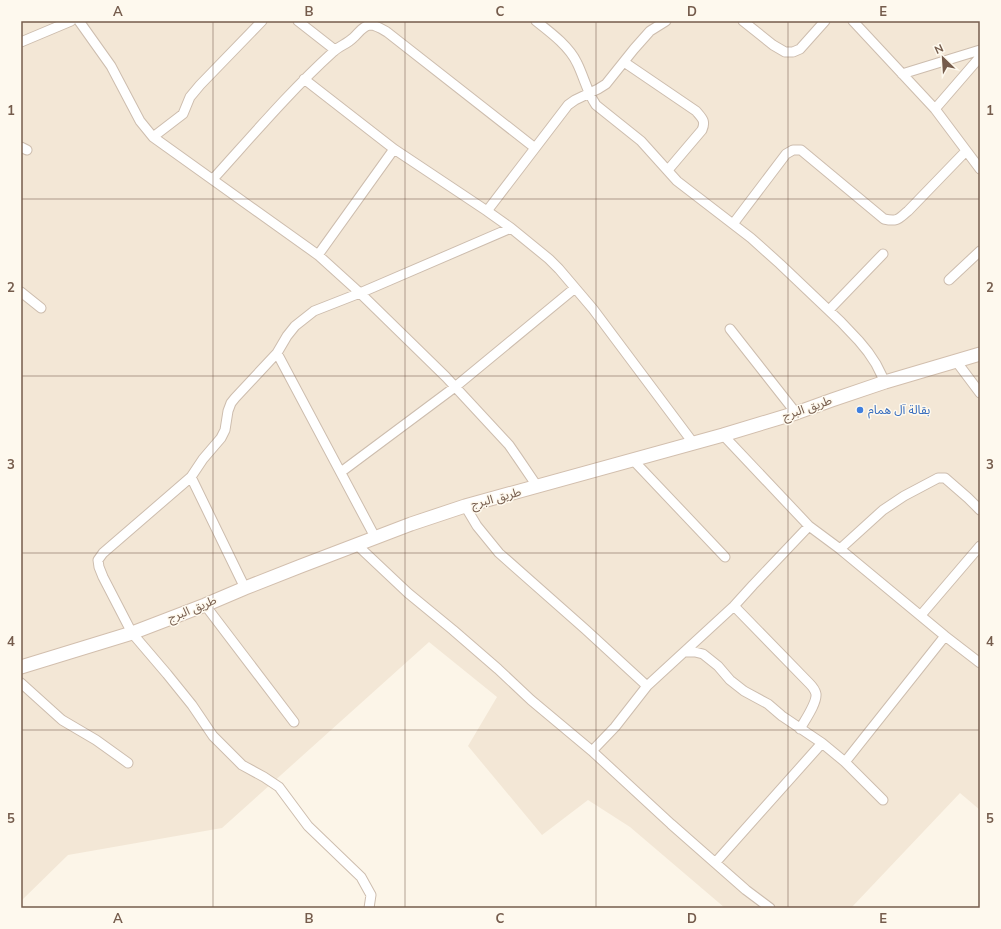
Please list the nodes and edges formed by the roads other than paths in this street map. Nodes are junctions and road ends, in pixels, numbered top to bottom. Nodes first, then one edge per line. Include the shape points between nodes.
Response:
1 (71, 21) edge
2 (79, 21) edge
3 (262, 21) edge
4 (298, 21) edge
5 (536, 21) edge
6 (666, 21) edge
7 (743, 21) edge
8 (825, 21) edge
9 (853, 21) edge
10 (21, 42) edge
11 (335, 50) junction
12 (980, 50) edge
13 (980, 57) edge
14 (624, 62) junction
15 (902, 74) junction
16 (304, 79) junction
17 (590, 94) junction
18 (935, 109) junction
19 (153, 137) junction
20 (535, 148) junction
21 (394, 149) junction
22 (966, 151) junction
23 (980, 169) edge
24 (668, 170) junction
25 (213, 179) junction
26 (487, 211) junction
27 (733, 224) junction
28 (511, 228) junction
29 (980, 251) edge
30 (883, 254) dead end
31 (318, 255) junction
32 (949, 280) dead end
33 (575, 288) junction
34 (21, 292) edge
35 (360, 293) junction
36 (41, 308) dead end
37 (829, 310) junction
38 (730, 329) dead end
39 (277, 353) junction
40 (980, 354) edge
41 (956, 361) junction
42 (885, 382) junction
43 (455, 386) junction
44 (980, 393) edge
45 (796, 413) junction
46 (723, 435) junction
47 (694, 444) junction
48 (633, 460) junction
49 (341, 472) junction
50 (191, 477) junction
51 (537, 486) junction
52 (465, 506) junction
53 (980, 510) edge
54 (809, 526) junction
55 (375, 537) junction
56 (356, 544) junction
57 (980, 546) edge
58 (840, 549) junction
59 (725, 557) dead end
60 (245, 588) junction
61 (205, 605) junction
62 (734, 606) junction
63 (921, 615) junction
64 (132, 633) junction
65 (945, 636) junction
66 (684, 652) junction
67 (980, 663) edge
68 (21, 667) edge
69 (21, 683) edge
70 (647, 686) junction
71 (294, 722) dead end
72 (800, 728) junction
73 (822, 743) junction
74 (592, 751) junction
75 (845, 762) junction
76 (128, 763) dead end
77 (883, 800) dead end
78 (715, 863) junction
79 (369, 908) edge
80 (770, 908) edge

1 - 10 street
2 - 19 street via 111,66 140,121
3 - 19 street via 200,85 190,97 183,114
4 - 11 street
5 - 17 street via 561,41 576,61
6 - 14 street via 650,32
7 - 8 street via 773,45 785,52 793,52 800,49
9 - 15 street
11 - 16 street
11 - 20 street via 354,38 362,28 369,25 377,26
12 - 15 street
13 - 18 street
14 - 17 street via 606,84
14 - 24 street via 696,111 703,119 702,130
15 - 18 street
16 - 21 street
16 - 25 street
17 - 20 street via 568,105
17 - 24 street via 596,105 641,141
18 - 22 street
19 - 25 street
20 - 26 street
21 - 26 street
21 - 31 street
22 - 23 street
22 - 27 street via 908,210 893,221 884,219 801,150 793,150 786,154
24 - 27 street via 677,181
25 - 31 street
26 - 28 street
27 - 37 street
28 - 33 street via 559,269
28 - 35 street
29 - 32 street
30 - 37 street
31 - 35 street
33 - 43 street
33 - 47 street
34 - 36 street
35 - 39 street via 314,311 295,326
35 - 43 street
37 - 42 street via 868,352
38 - 45 street
39 - 49 street
39 - 50 street via 231,403 221,438
40 - 41 street, طريق البرج
41 - 42 street, طريق البرج
41 - 44 street
42 - 45 street, طريق البرج
43 - 49 street
43 - 51 street via 509,446
45 - 46 street, طريق البرج
46 - 47 street, طريق البرج
46 - 54 street
47 - 48 street, طريق البرج
48 - 51 street, طريق البرج
48 - 59 street
49 - 55 street
50 - 60 street
50 - 64 street via 98,560 103,577
51 - 52 street, طريق البرج
52 - 55 street, طريق البرج
52 - 70 street via 499,553
53 - 58 street via 945,478 938,478 883,510
54 - 58 street
54 - 62 street
55 - 56 street, طريق البرج
56 - 60 street, طريق البرج
56 - 74 street via 408,593
57 - 63 street
58 - 63 street
60 - 61 street, طريق البرج
61 - 64 street, طريق البرج
61 - 71 street
62 - 66 street
62 - 72 street via 815,689 813,706
63 - 65 street
64 - 68 street, طريق البرج
64 - 79 street via 192,705 213,736 242,765 279,787 308,826 361,877 371,895
65 - 67 street
65 - 75 street
66 - 70 street
66 - 72 street via 703,654 744,691 768,704
69 - 76 street via 62,720
70 - 74 street via 615,727
72 - 73 street
73 - 75 street
73 - 78 street
74 - 78 street
75 - 77 street
78 - 80 street

